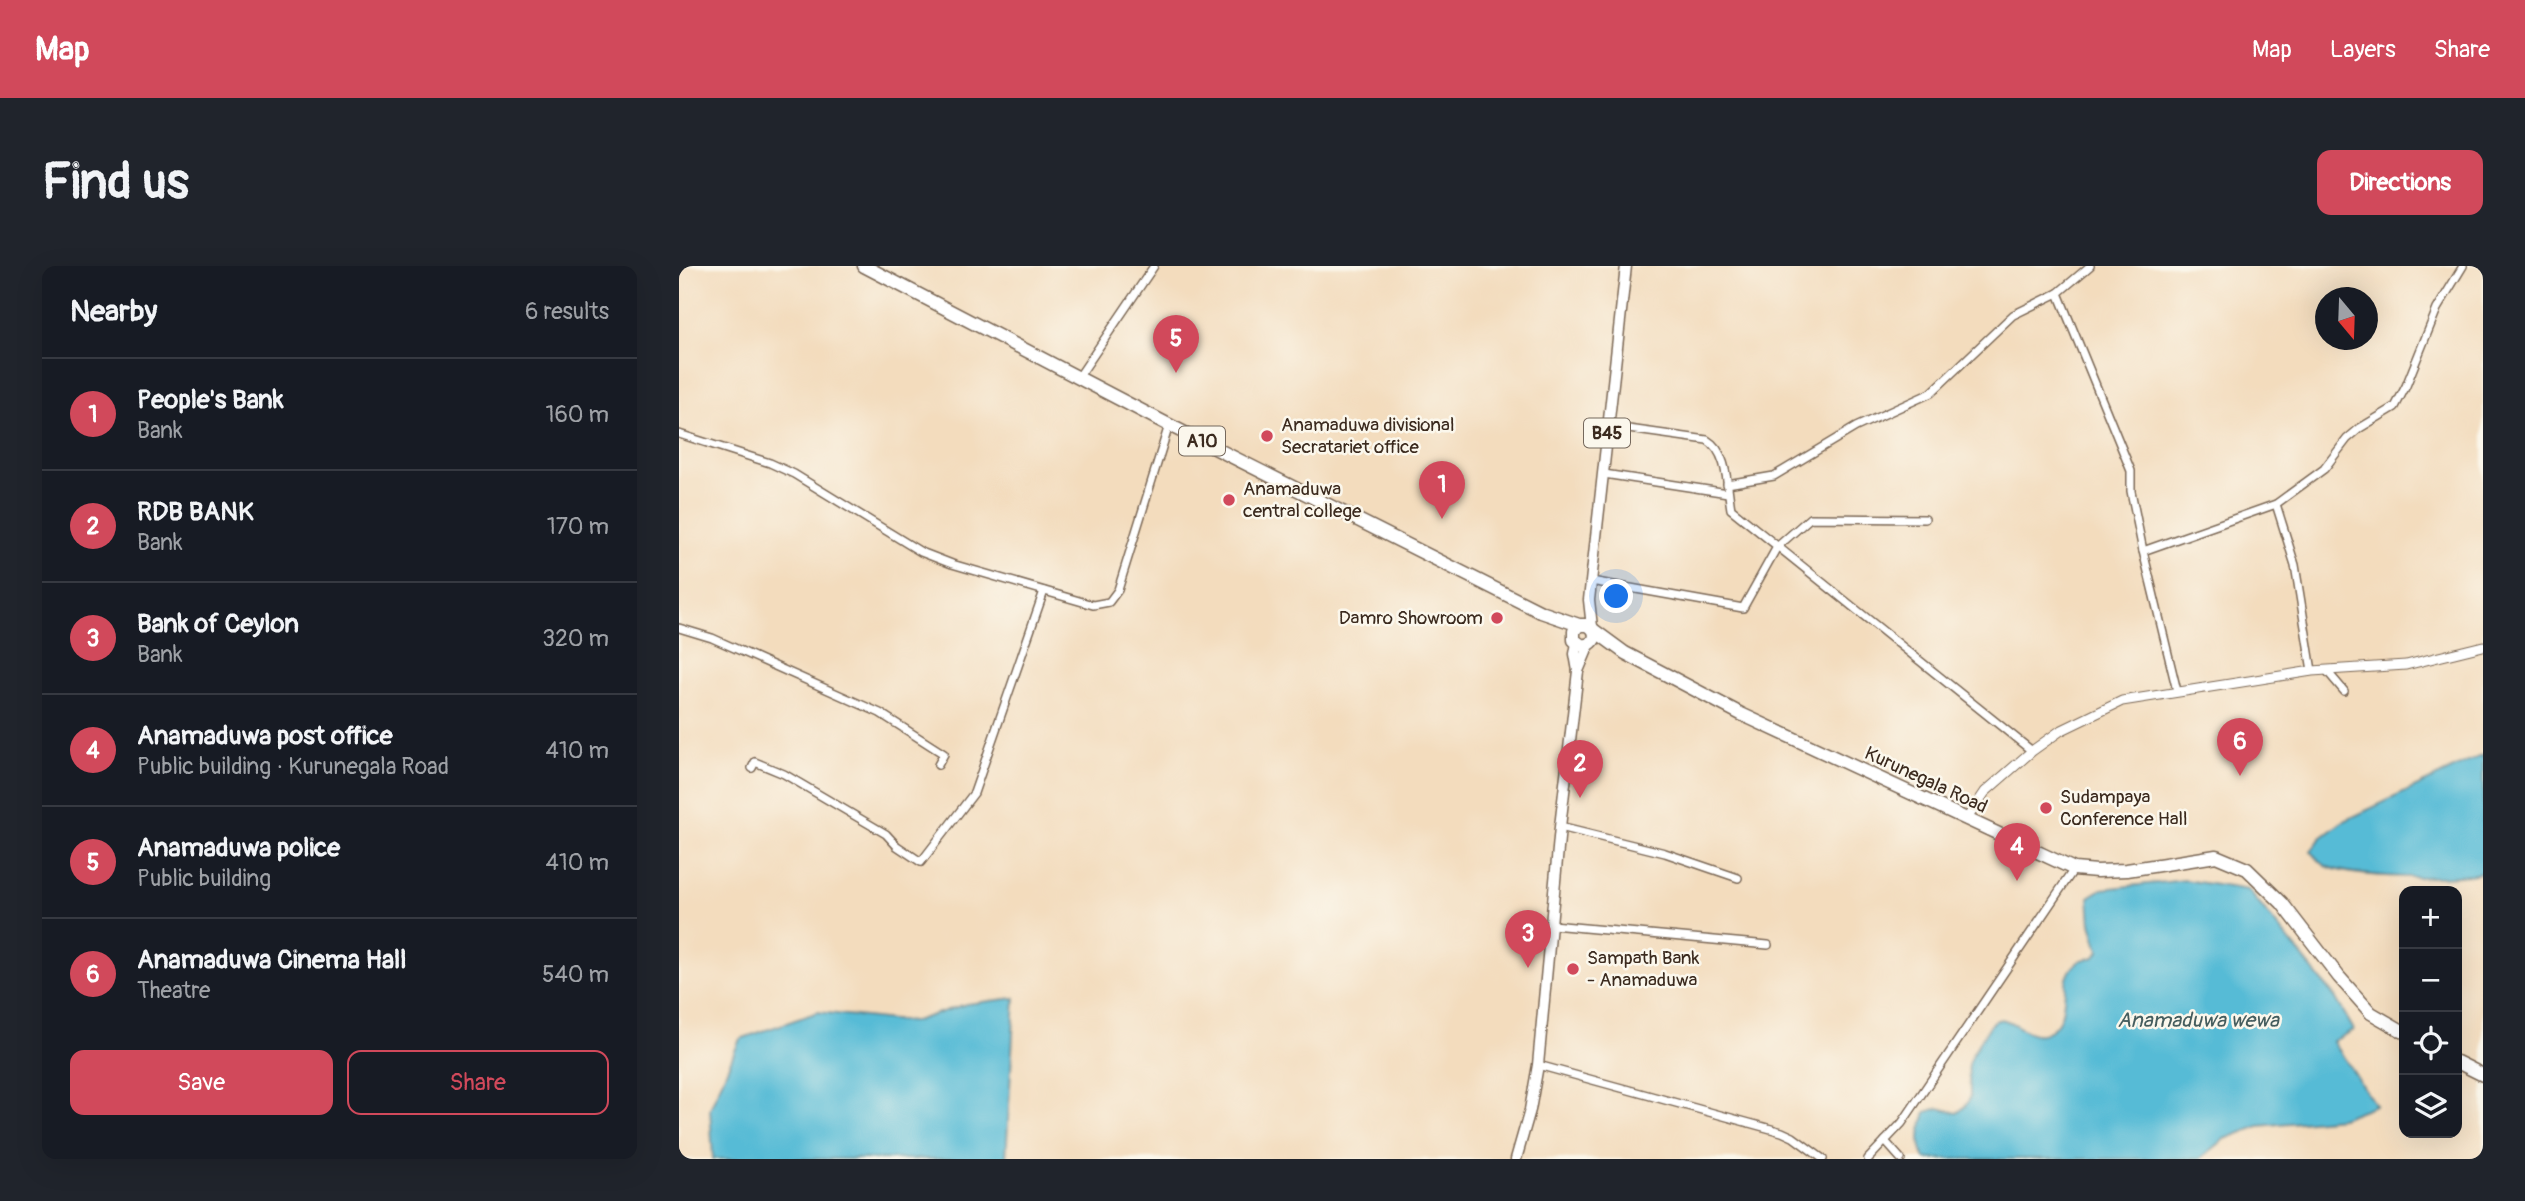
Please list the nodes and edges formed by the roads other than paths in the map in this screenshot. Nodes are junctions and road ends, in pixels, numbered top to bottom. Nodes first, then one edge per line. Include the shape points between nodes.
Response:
1 (865, 266) edge
2 (1154, 266) edge
3 (1626, 266) edge
4 (2090, 266) edge
5 (2463, 266) edge
6 (2058, 293) junction
7 (1078, 377) junction
8 (1169, 425) junction
9 (1607, 426) junction
10 (679, 434) edge
11 (1604, 474) junction
12 (1727, 484) junction
13 (1728, 493) junction
14 (2276, 505) junction
15 (1925, 519) dead end
16 (1777, 547) junction
17 (2143, 551) junction
18 (1591, 581) junction
19 (1044, 592) junction
20 (1541, 612) junction
21 (679, 628) edge
22 (1589, 628) junction
23 (1580, 643) junction
24 (2483, 646) edge
25 (1625, 653) junction
26 (2312, 671) junction
27 (2327, 671) junction
28 (2177, 691) junction
29 (2344, 691) dead end
30 (2032, 751) junction
31 (938, 765) dead end
32 (752, 768) dead end
33 (1966, 820) junction
34 (1560, 827) junction
35 (2074, 869) junction
36 (1738, 878) dead end
37 (1552, 925) junction
38 (1768, 945) dead end
39 (2399, 1029) edge
40 (1538, 1065) junction
41 (2462, 1065) edge
42 (2483, 1076) edge
43 (1885, 1141) junction
44 (1516, 1159) edge
45 (1823, 1159) edge
46 (1868, 1159) edge
47 (1901, 1159) edge

1 - 7 highway, A10
2 - 7 street
3 - 9 main road, B45
4 - 6 street
5 - 14 street via 2437,309 2395,407 2360,428 2324,469
6 - 12 street via 2013,315 1931,393 1856,427 1774,476
6 - 17 street via 2131,471
7 - 8 highway, A10
8 - 19 street via 1118,590 1109,602 1093,605
8 - 20 highway, A10
9 - 11 main road, B45
9 - 12 street via 1707,440 1722,457
10 - 19 street via 794,474 921,552
11 - 13 street
11 - 18 main road, B45
12 - 13 street
13 - 16 street via 1731,509
14 - 17 street
14 - 26 street via 2295,565
15 - 16 street via 1810,518
16 - 18 street via 1743,608
16 - 30 street
17 - 28 street
18 - 22 main road, B45
19 - 32 street via 974,793 921,862 886,834 784,774 755,762
20 - 22 highway, A10
20 - 23 highway, A10
21 - 31 street via 712,638 880,713 944,754
22 - 23 highway via 1595,637
22 - 23 highway via 1574,631
22 - 25 highway, Kurunegala Road / A10
23 - 25 highway, Kurunegala Road / A10
23 - 34 main road
24 - 27 street via 2406,665
25 - 33 highway, Kurunegala Road / A10 via 1741,714
26 - 27 street
26 - 28 street
27 - 29 street
28 - 30 street via 2122,701 2060,731
30 - 33 street via 1985,792
33 - 35 highway, Kurunegala Road / A10
34 - 36 street via 1665,853
34 - 37 main road
35 - 39 highway, Kurunegala Road / A10 via 2127,870 2216,856 2247,869 2282,903 2371,1013
35 - 43 street via 1902,1124
37 - 38 street
37 - 40 main road
40 - 44 main road
40 - 45 street via 1782,1132
41 - 42 highway
43 - 46 street
43 - 47 street

